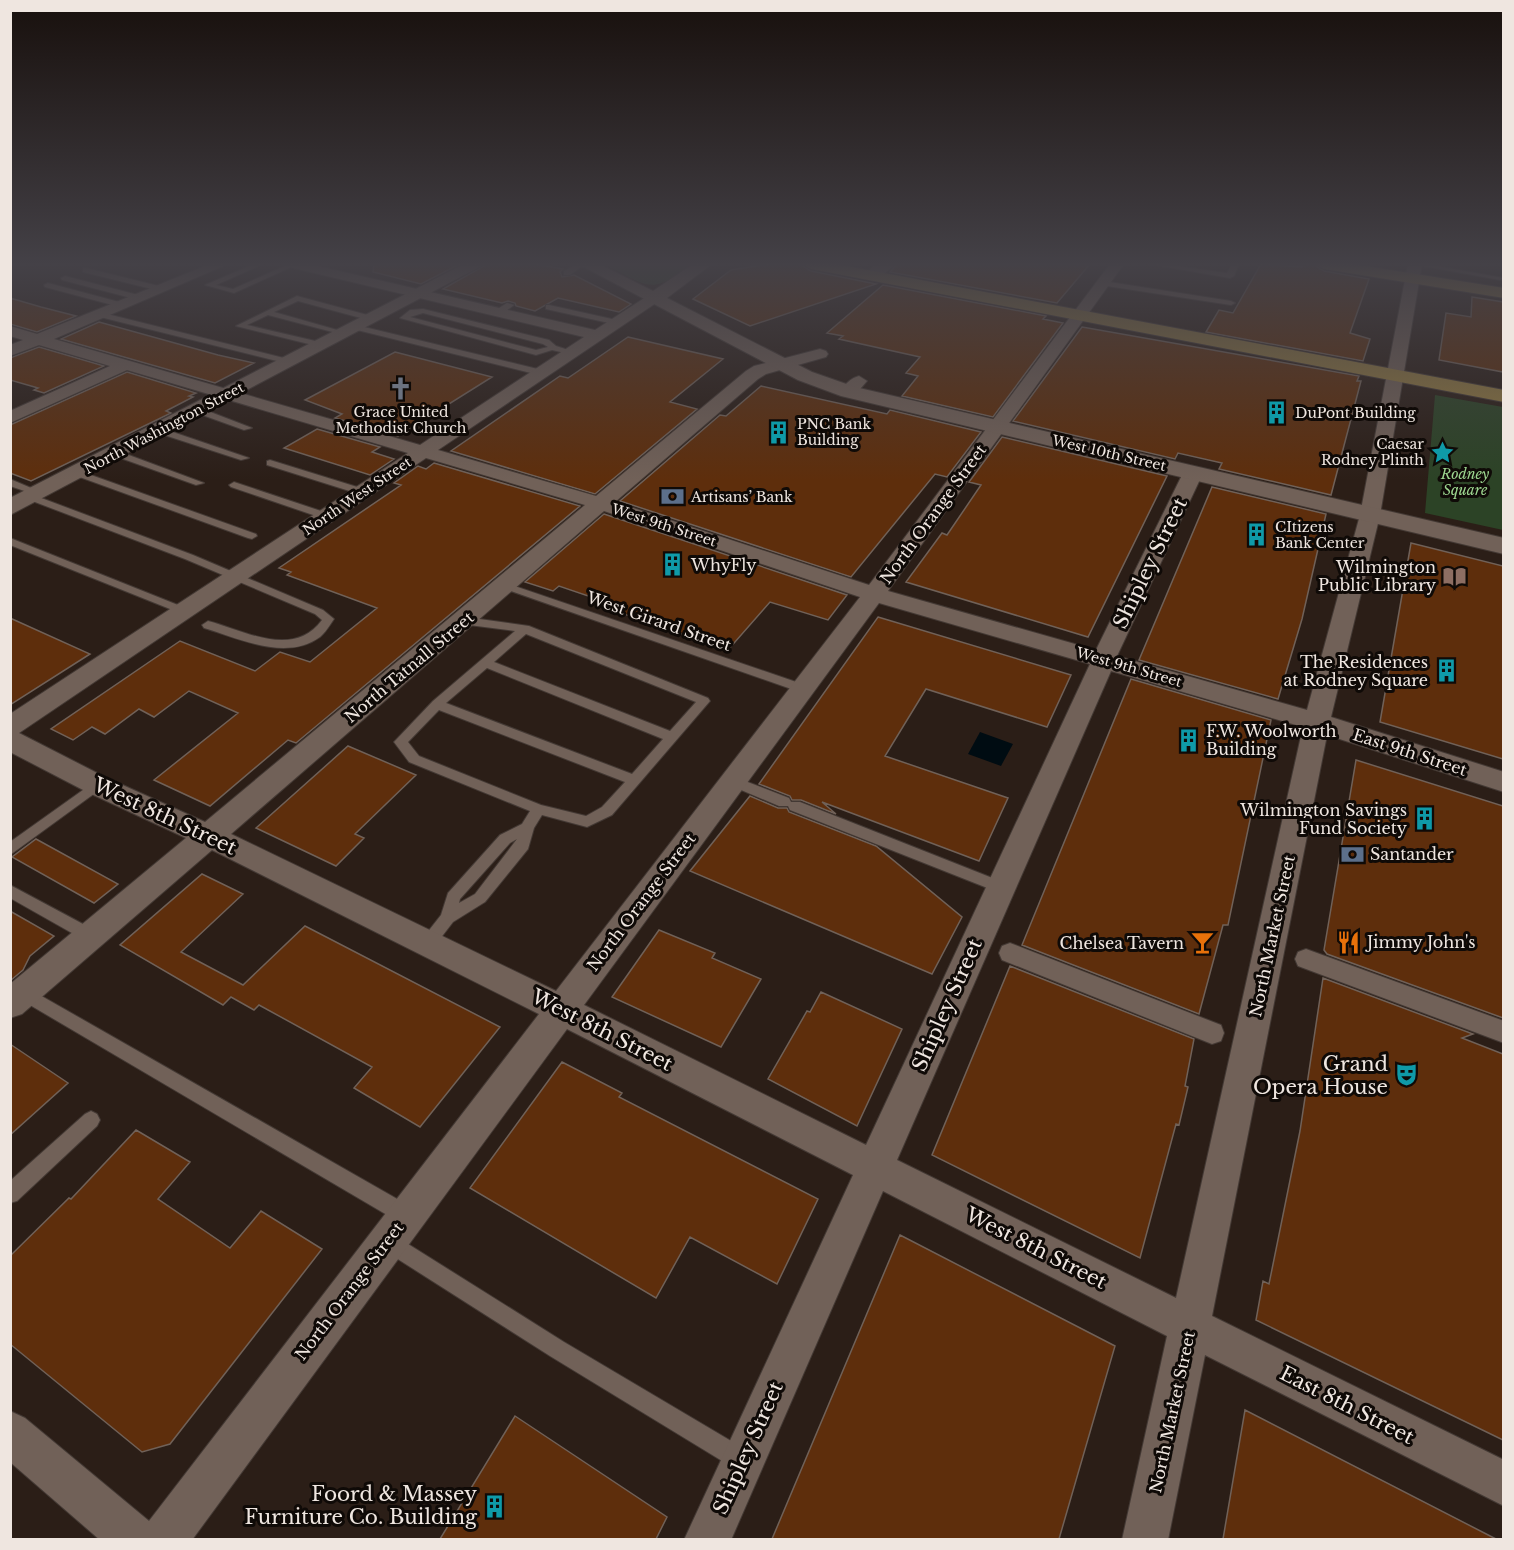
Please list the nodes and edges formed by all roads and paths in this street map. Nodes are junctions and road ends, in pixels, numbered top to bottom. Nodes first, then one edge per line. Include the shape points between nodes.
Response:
1 (29, 336) edge
2 (45, 336) edge
3 (188, 336) edge
4 (284, 336) edge
5 (340, 336) edge
6 (424, 336) edge
7 (472, 336) edge
8 (524, 336) edge
9 (600, 336) edge
10 (729, 336) edge
11 (1063, 336) edge
12 (1190, 336) edge
13 (1402, 336) edge
14 (38, 339) junction
15 (321, 345) junction
16 (552, 348) junction
17 (10, 351) edge
18 (574, 353) junction
19 (820, 354) dead end
20 (290, 362) junction
21 (783, 364) junction
22 (125, 365) junction
23 (543, 373) junction
24 (1394, 375) junction
25 (226, 395) junction
26 (1503, 396) edge
27 (197, 410) junction
28 (10, 418) edge
29 (997, 427) junction
30 (247, 428) dead end
31 (158, 430) junction
32 (115, 453) junction
33 (422, 453) junction
34 (244, 458) dead end
35 (270, 463) dead end
36 (77, 473) junction
37 (1193, 473) junction
38 (10, 482) edge
39 (199, 483) dead end
40 (234, 485) dead end
41 (363, 492) junction
42 (34, 495) junction
43 (598, 503) junction
44 (10, 508) edge
45 (1370, 514) junction
46 (326, 516) junction
47 (252, 536) dead end
48 (10, 542) edge
49 (1503, 546) edge
50 (236, 577) junction
51 (506, 586) junction
52 (874, 594) junction
53 (184, 611) junction
54 (465, 621) junction
55 (208, 625) dead end
56 (525, 629) junction
57 (1104, 659) junction
58 (485, 663) junction
59 (801, 688) junction
60 (437, 704) junction
61 (1317, 722) junction
62 (10, 727) edge
63 (672, 737) junction
64 (10, 740) edge
65 (634, 780) junction
66 (732, 781) junction
67 (1503, 782) edge
68 (97, 785) junction
69 (538, 809) junction
70 (527, 828) junction
71 (208, 836) junction
72 (10, 850) edge
73 (1000, 887) junction
74 (10, 891) edge
75 (448, 918) junction
76 (91, 936) junction
77 (427, 943) junction
78 (1010, 953) dead end
79 (1306, 959) dead end
80 (17, 999) edge
81 (561, 1009) junction
82 (1503, 1032) edge
83 (1212, 1033) dead end
84 (91, 1120) dead end
85 (873, 1166) junction
86 (10, 1194) edge
87 (397, 1228) junction
88 (1190, 1326) junction
89 (10, 1433) edge
90 (742, 1460) junction
91 (1503, 1484) edge
92 (136, 1539) edge
93 (163, 1539) edge
94 (707, 1539) edge
95 (1145, 1539) edge

1 - 14 street, West 9th Street
2 - 14 street
3 - 20 lane
4 - 15 lane
5 - 15 main road, North Washington Street
6 - 23 lane
7 - 16 lane via 536,353
8 - 16 lane via 546,342
9 - 18 street, North West Street
10 - 21 main road, West 10th Street
11 - 29 street, North Orange Street
12 - 24 main road
13 - 24 street, North Market Street
14 - 17 street
14 - 22 street, West 9th Street
15 - 20 main road, North Washington Street
16 - 18 lane
18 - 23 street, North West Street
19 - 21 street, North Tatnall Street
20 - 25 main road, North Washington Street
21 - 29 main road, West 10th Street via 816,381 854,386
21 - 43 street, North Tatnall Street via 752,375
22 - 25 street, West 9th Street
22 - 28 street
23 - 33 street, North West Street
24 - 26 main road
24 - 45 street, North Market Street
25 - 27 main road, North Washington Street
25 - 33 street, West 9th Street
27 - 30 lane
27 - 31 main road, North Washington Street
29 - 37 main road, West 10th Street
29 - 52 street, North Orange Street
31 - 32 main road, North Washington Street
31 - 34 lane
32 - 36 main road, North Washington Street
32 - 39 lane
33 - 41 street, North West Street
33 - 43 street, West 9th Street
35 - 41 lane
36 - 42 main road, North Washington Street
36 - 47 lane
37 - 45 main road, West 10th Street
37 - 57 street, Shipley Street
38 - 42 lane
40 - 46 lane
41 - 46 street, North West Street
42 - 44 main road, North Washington Street
42 - 50 lane
43 - 51 street, North Tatnall Street
43 - 52 street, West 9th Street
45 - 49 main road, West 10th Street
45 - 61 street, North Market Street
46 - 50 street, North West Street
48 - 53 lane
50 - 53 street, North West Street
50 - 55 lane via 328,619 307,642 281,646
51 - 54 street, North Tatnall Street
51 - 59 lane, West Girard Street
52 - 57 street, West 9th Street
52 - 59 street, North Orange Street
53 - 62 street, North West Street
54 - 56 lane
54 - 71 street, North Tatnall Street
56 - 58 lane
56 - 63 lane via 704,701
57 - 61 street, West 9th Street
57 - 73 street, Shipley Street
58 - 60 lane
58 - 63 lane
59 - 66 street, North Orange Street
60 - 65 lane
60 - 69 lane via 401,742 414,759
61 - 67 street, East 9th Street
61 - 88 street, North Market Street
63 - 65 lane
64 - 68 street, West 8th Street
65 - 69 lane via 607,811 586,822
66 - 73 lane
66 - 81 street, North Orange Street
68 - 71 street, West 8th Street
68 - 72 lane
69 - 70 lane
70 - 75 lane via 524,845 480,898
70 - 75 lane via 505,839 453,897
71 - 76 street, North Tatnall Street
71 - 77 street, West 8th Street
73 - 85 street, Shipley Street
74 - 76 lane
75 - 77 lane
76 - 80 street, North Tatnall Street
77 - 81 street, West 8th Street
78 - 83 street
79 - 82 street
80 - 87 lane
81 - 85 street, West 8th Street
81 - 87 street, North Orange Street
84 - 86 lane
85 - 88 street, West 8th Street
85 - 90 street, Shipley Street
87 - 90 lane via 557,1349
87 - 93 street, North Orange Street
88 - 91 street, East 8th Street
88 - 95 street, North Market Street
89 - 92 street
90 - 94 street, Shipley Street

